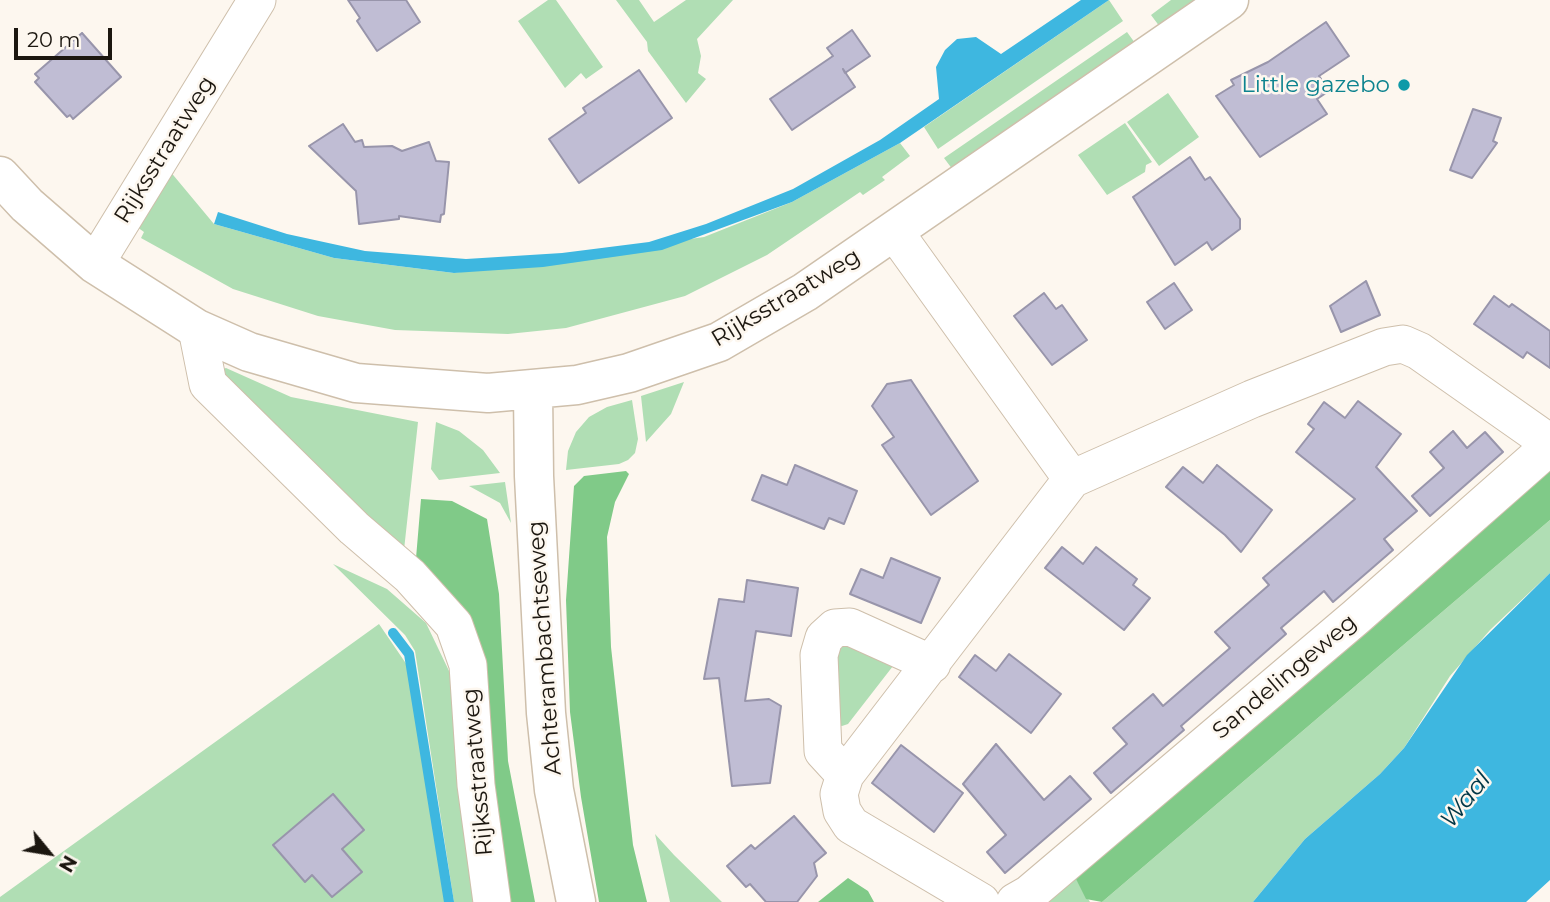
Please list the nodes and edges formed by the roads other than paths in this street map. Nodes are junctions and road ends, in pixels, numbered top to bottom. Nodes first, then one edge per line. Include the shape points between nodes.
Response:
1 (257, 0) edge
2 (1229, 0) edge
3 (0, 176) edge
4 (894, 231) junction
5 (95, 264) junction
6 (197, 329) junction
7 (533, 392) junction
8 (1550, 444) edge
9 (1072, 479) junction
10 (932, 664) junction
11 (845, 775) junction
12 (492, 902) edge
13 (576, 902) edge
14 (982, 902) edge
15 (1016, 902) edge

1 - 5 street, Rijksstraatweg
2 - 4 street, Rijksstraatweg
3 - 5 street, Rijksstraatweg
4 - 7 street, Rijksstraatweg via 805,292 719,342 629,373
4 - 9 street
5 - 6 street, Rijksstraatweg
6 - 7 street, Rijksstraatweg via 249,352 356,383
6 - 12 street, Rijksstraatweg via 208,384 354,528 410,576 454,625 468,665 476,785
7 - 13 street, Achterambachtseweg via 546,713 554,790
8 - 9 street, Sandelingeweg via 1403,344 1384,346 1252,399
8 - 15 street, Sandelingeweg via 1356,617
9 - 10 street, Sandelingeweg
10 - 11 street, Sandelingeweg
10 - 11 street via 850,627 835,628 824,638 819,655 823,751
11 - 14 street via 839,794 851,825

